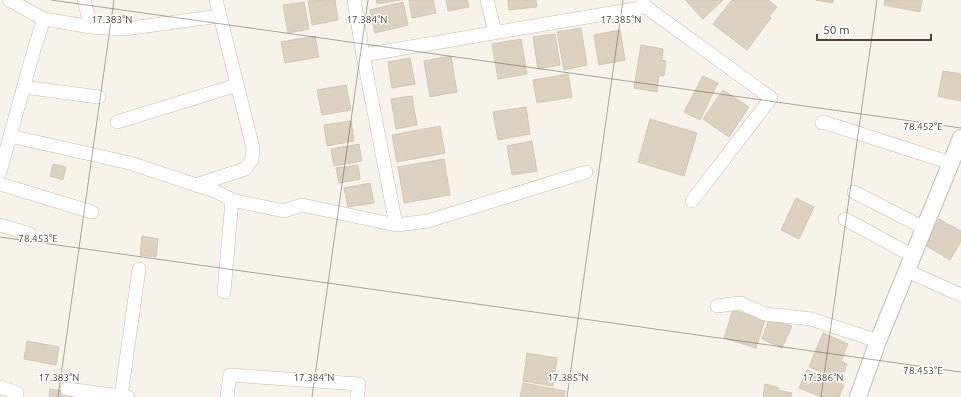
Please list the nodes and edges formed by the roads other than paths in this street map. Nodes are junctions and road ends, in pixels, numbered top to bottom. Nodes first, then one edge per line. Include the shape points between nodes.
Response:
1 (9, 0) edge
2 (84, 0) edge
3 (216, 0) edge
4 (354, 0) edge
5 (487, 0) edge
6 (644, 4) edge
7 (220, 16) junction
8 (44, 19) junction
9 (91, 27) junction
10 (495, 32) junction
11 (363, 54) junction
12 (238, 85) junction
13 (24, 87) junction
14 (99, 97) dead end
15 (117, 122) dead end
16 (822, 123) dead end
17 (10, 136) junction
18 (961, 138) edge
19 (951, 163) junction
20 (0, 172) edge
21 (586, 172) dead end
22 (0, 184) edge
23 (196, 185) junction
24 (854, 192) dead end
25 (232, 200) junction
26 (692, 201) dead end
27 (92, 212) dead end
28 (845, 219) dead end
29 (0, 225) edge
30 (396, 225) junction
31 (924, 228) junction
32 (30, 234) dead end
33 (914, 256) junction
34 (138, 269) dead end
35 (907, 271) junction
36 (224, 292) dead end
37 (961, 295) edge
38 (717, 306) dead end
39 (878, 341) junction
40 (0, 387) edge
41 (67, 389) dead end
42 (17, 393) dead end
43 (124, 397) edge
44 (227, 397) edge
45 (357, 397) edge
46 (858, 397) edge

1 - 8 street
2 - 9 street
3 - 7 street
4 - 11 street
5 - 10 street
6 - 10 street
6 - 26 street via 771,98
7 - 9 street via 124,29
7 - 12 street
8 - 9 street
8 - 13 street
10 - 11 street
11 - 30 street
12 - 15 street
12 - 23 street via 253,148 252,160 245,169
13 - 14 street
13 - 17 street
16 - 19 street
17 - 20 street
17 - 23 street via 130,163
18 - 19 street
19 - 31 street
21 - 30 street via 428,220
22 - 27 street
23 - 25 street
24 - 31 street
25 - 30 street via 284,211 302,206
25 - 36 street
28 - 33 street
29 - 32 street
31 - 33 street
33 - 35 street
34 - 43 street
35 - 37 street
35 - 39 street
38 - 39 street via 740,304 765,314 811,319
39 - 46 street
40 - 42 street
41 - 43 street
44 - 45 street via 230,375 359,384

